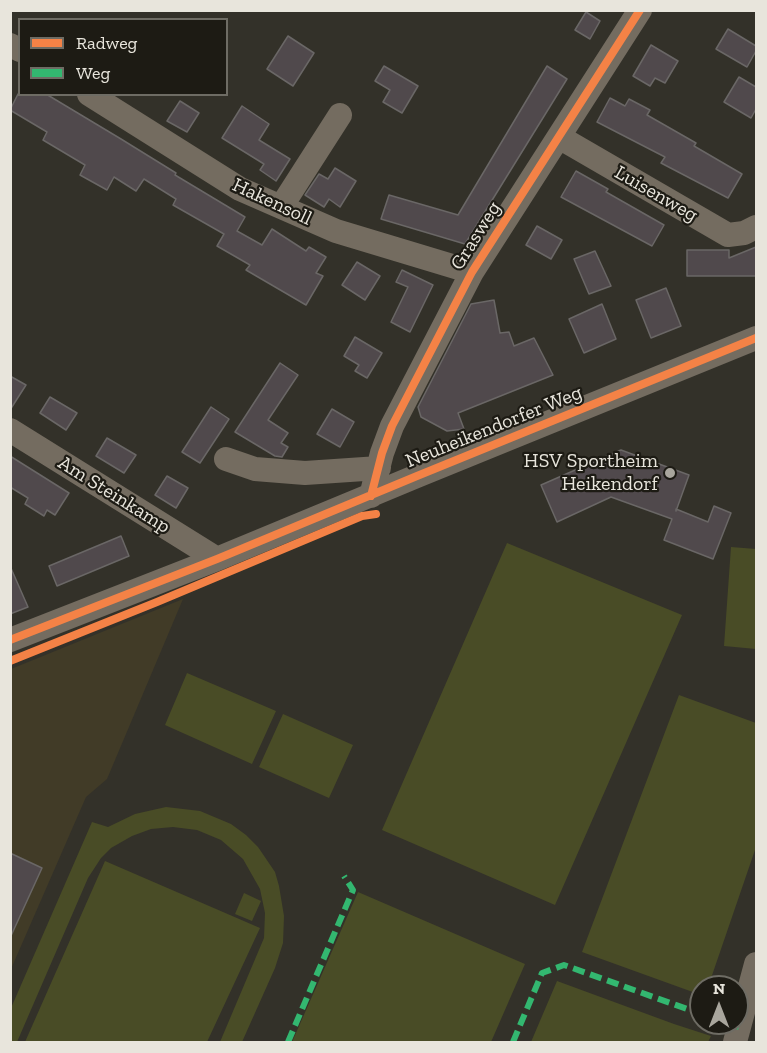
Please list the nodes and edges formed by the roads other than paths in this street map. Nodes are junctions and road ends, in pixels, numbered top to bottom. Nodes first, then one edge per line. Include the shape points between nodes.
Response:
1 (632, 14) edge
2 (92, 96) edge
3 (340, 115) dead end
4 (559, 137) junction
5 (281, 207) junction
6 (756, 227) edge
7 (472, 272) junction
8 (756, 338) edge
9 (10, 430) edge
10 (226, 459) dead end
11 (379, 468) junction
12 (371, 496) junction
13 (217, 560) junction
14 (10, 640) edge
15 (756, 964) edge
16 (735, 1042) edge

1 - 4 street, Grasweg
2 - 5 street, Hakensoll via 235,186
3 - 5 street
4 - 6 street, Luisenweg via 728,235
4 - 7 street, Grasweg
5 - 7 street, Hakensoll via 336,231
7 - 11 street, Grasweg via 392,426
8 - 12 street, Neuheikendorfer Weg
9 - 13 street, Am Steinkamp
10 - 11 street via 255,469 305,473
11 - 12 street, Grasweg
12 - 13 street, Neuheikendorfer Weg
13 - 14 street, Neuheikendorfer Weg
15 - 16 street

